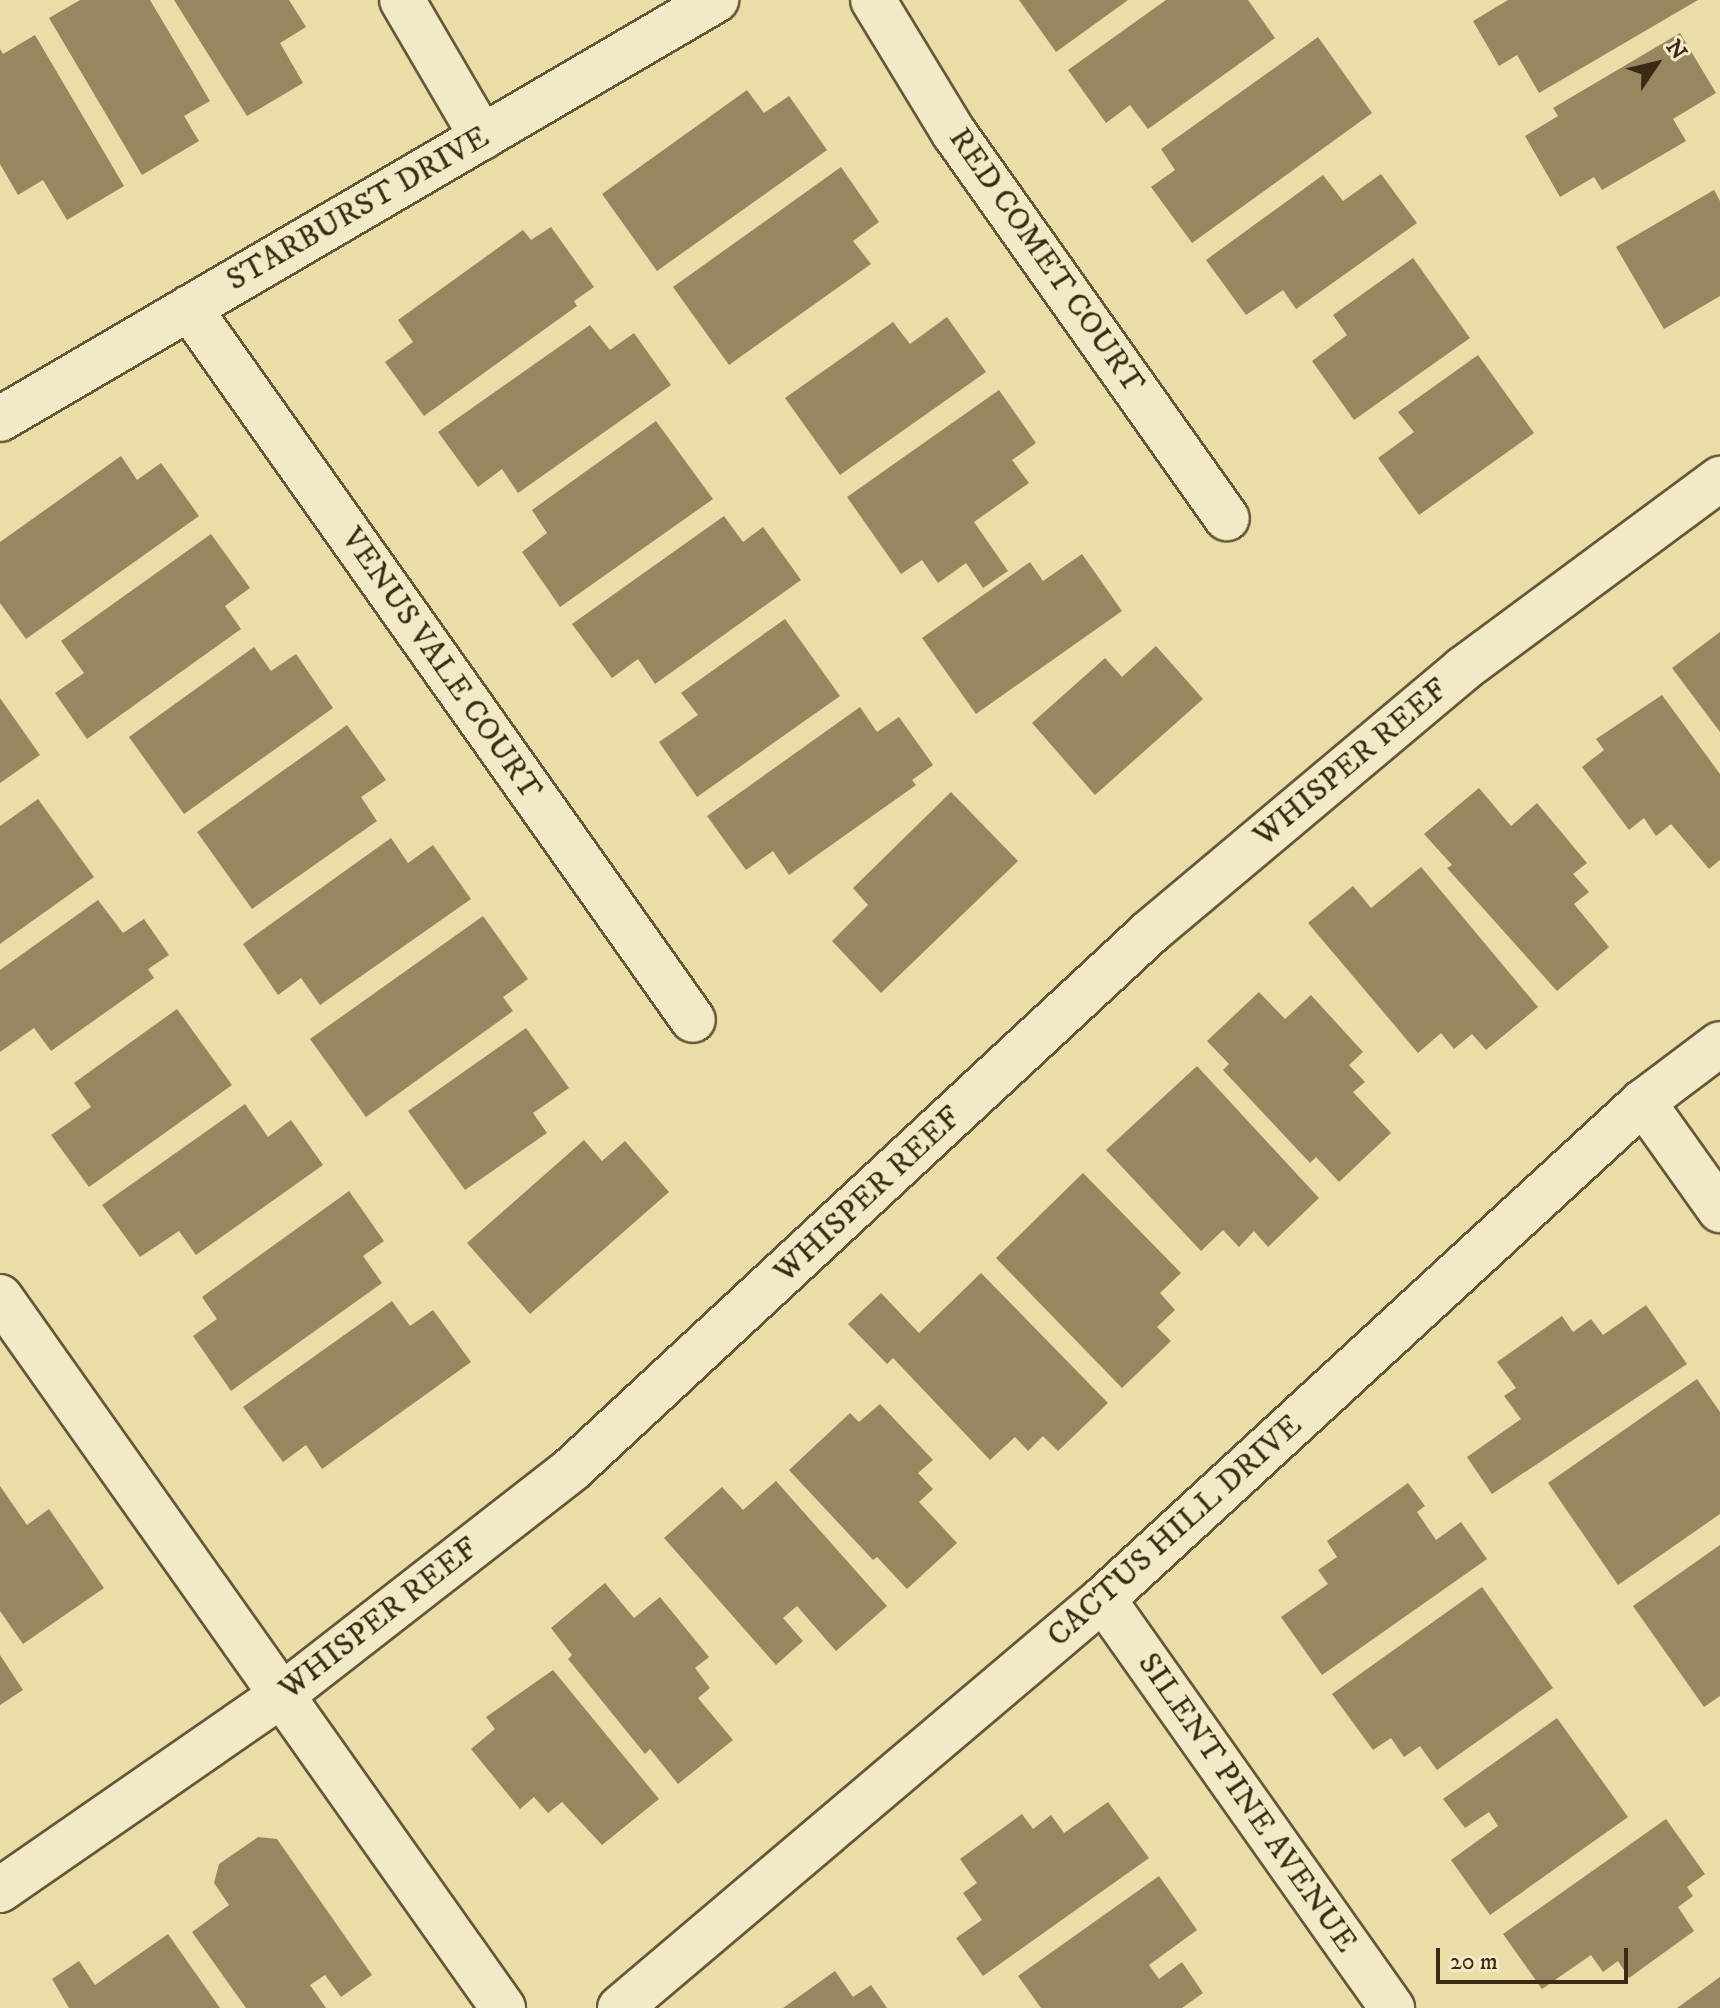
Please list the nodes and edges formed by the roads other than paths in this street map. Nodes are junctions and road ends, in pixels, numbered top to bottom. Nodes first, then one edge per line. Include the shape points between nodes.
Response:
1 (402, 0) edge
2 (716, 0) edge
3 (873, 0) edge
4 (482, 137) junction
5 (189, 308) junction
6 (0, 419) edge
7 (1720, 479) edge
8 (1227, 518) dead end
9 (693, 1020) dead end
10 (1720, 1044) edge
11 (1643, 1102) junction
12 (1720, 1210) edge
13 (7, 1322) edge
14 (1103, 1599) junction
15 (282, 1695) junction
16 (0, 1890) edge
17 (503, 2008) edge
18 (620, 2008) edge
19 (1392, 2008) edge

1 - 4 street
2 - 4 street, STARBURST DRIVE
3 - 8 street, RED COMET COURT via 954,133
4 - 5 street, STARBURST DRIVE
5 - 6 street, STARBURST DRIVE
5 - 9 street, VENUS VALE COURT
7 - 15 street, WHISPER REEF via 1463,669 1150,932 572,1469
10 - 11 street, CACTUS HILL DRIVE
11 - 12 street
11 - 14 street, CACTUS HILL DRIVE
13 - 15 street
14 - 18 street, CACTUS HILL DRIVE
14 - 19 street, SILENT PINE AVENUE
15 - 16 street, WHISPER REEF
15 - 17 street

